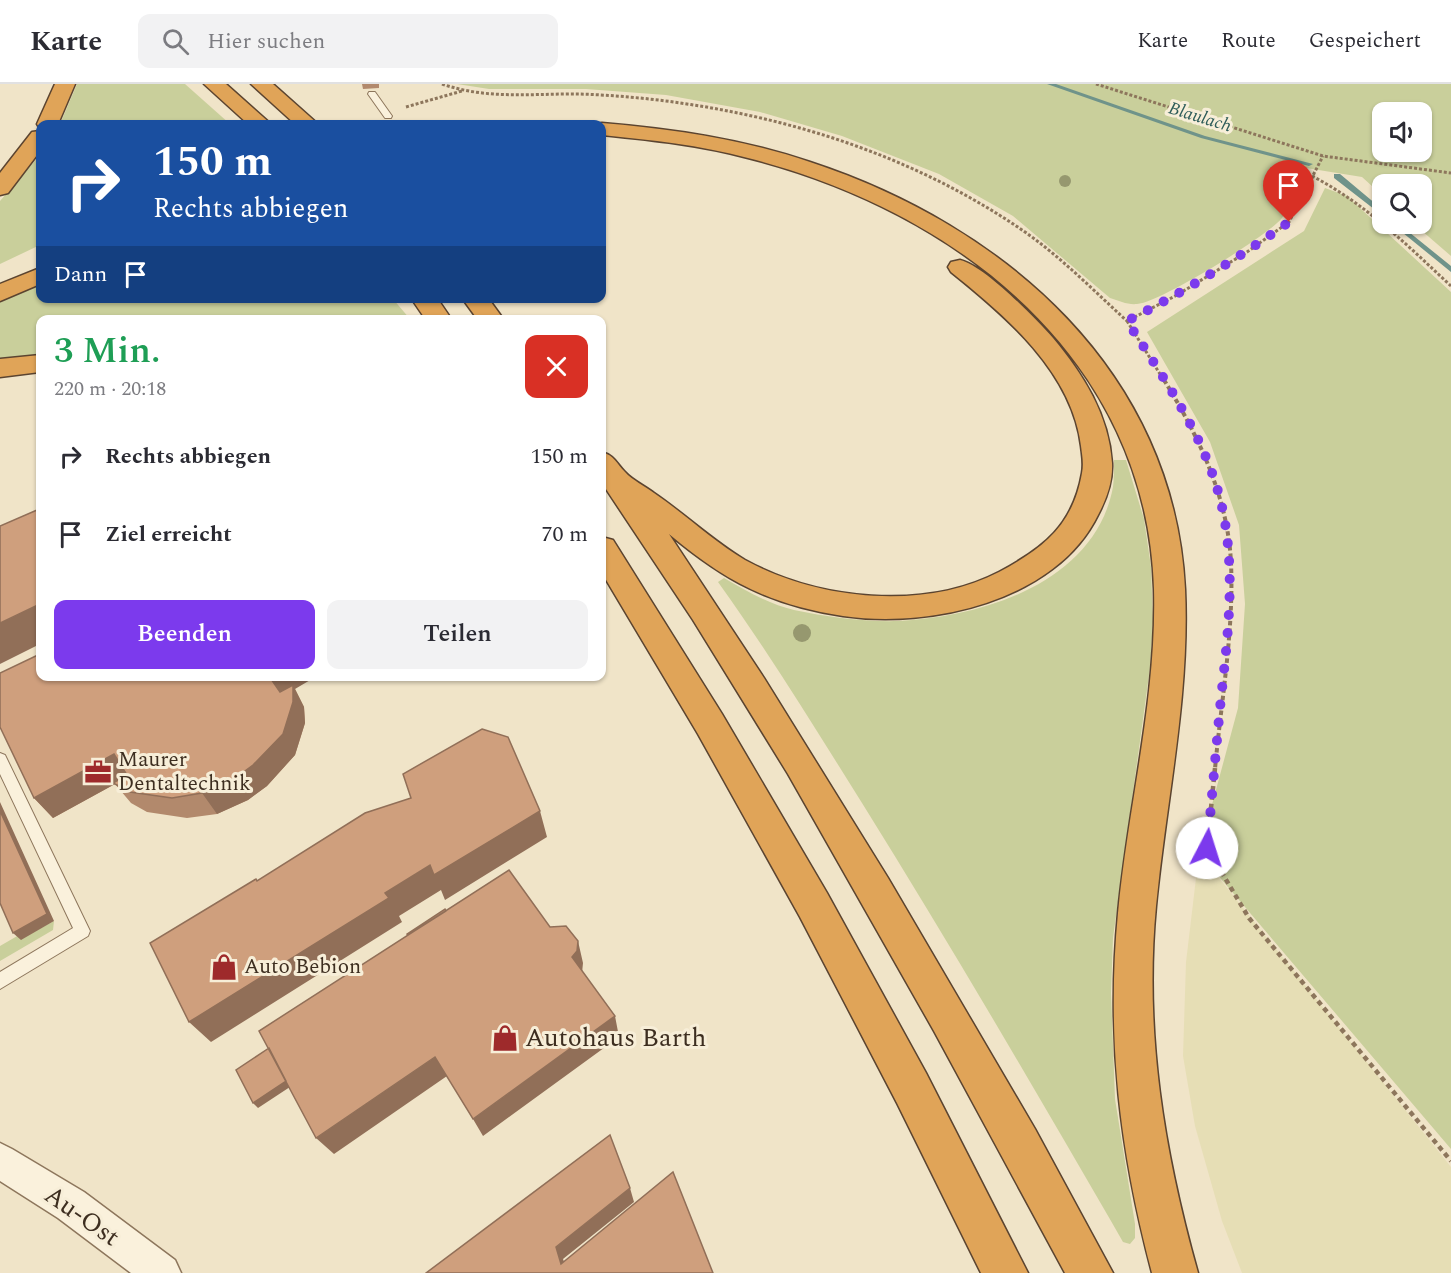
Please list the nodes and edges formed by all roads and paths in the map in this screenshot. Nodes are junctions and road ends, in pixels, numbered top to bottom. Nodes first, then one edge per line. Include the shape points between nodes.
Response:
1 (66, 84) edge
2 (214, 84) edge
3 (261, 84) edge
4 (442, 84) edge
5 (1096, 84) edge
6 (462, 90) junction
7 (372, 94) dead end
8 (388, 116) joint
9 (50, 120) edge
10 (255, 120) edge
11 (303, 120) edge
12 (606, 130) edge
13 (36, 142) edge
14 (606, 144) edge
15 (1323, 156) junction
16 (1451, 174) edge
17 (1312, 176) junction
18 (0, 188) edge
19 (36, 256) edge
20 (0, 273) edge
21 (36, 276) edge
22 (1451, 286) edge
23 (0, 293) edge
24 (427, 303) edge
25 (478, 303) edge
26 (436, 315) edge
27 (488, 315) edge
28 (1127, 321) junction
29 (36, 364) edge
30 (0, 368) edge
31 (609, 472) edge
32 (606, 554) edge
33 (606, 581) edge
34 (634, 599) junction
35 (0, 759) edge
36 (0, 981) edge
37 (0, 1161) edge
38 (1451, 1161) edge
39 (162, 1273) edge
40 (1005, 1273) edge
41 (1090, 1273) edge
42 (1175, 1273) edge

1 - 9 highway
2 - 10 highway
3 - 11 highway
4 - 6 path
5 - 15 path
6 - 8 path
6 - 28 path via 673,102 732,111 829,136 934,177 977,201 1057,257
7 - 8 lane
12 - 42 highway via 698,141 791,163 878,196 938,227 991,263 1040,304 1082,351 1129,425 1157,499 1165,538 1169,630 1139,884 1132,963 1132,1036 1140,1117 1157,1211
13 - 18 highway
14 - 31 highway via 681,153 780,177 866,211 933,248 1012,311 1061,367 1093,429 1098,472 1091,502 1081,522 1043,561 1011,580 973,595 939,603 879,606 814,599 758,579 712,553
15 - 16 path
15 - 17 path
17 - 22 path via 1341,191
17 - 28 path via 1289,222 1177,295
19 - 20 highway
21 - 23 highway
24 - 26 highway
25 - 27 highway
28 - 38 path via 1189,421 1203,452 1222,506 1229,551 1230,610 1207,848 1249,918
29 - 30 highway
31 - 41 highway via 714,626 849,844
32 - 34 highway
33 - 34 highway
34 - 40 highway via 785,856
35 - 36 lane via 82,931
37 - 39 street, Au-Ost via 71,1205

